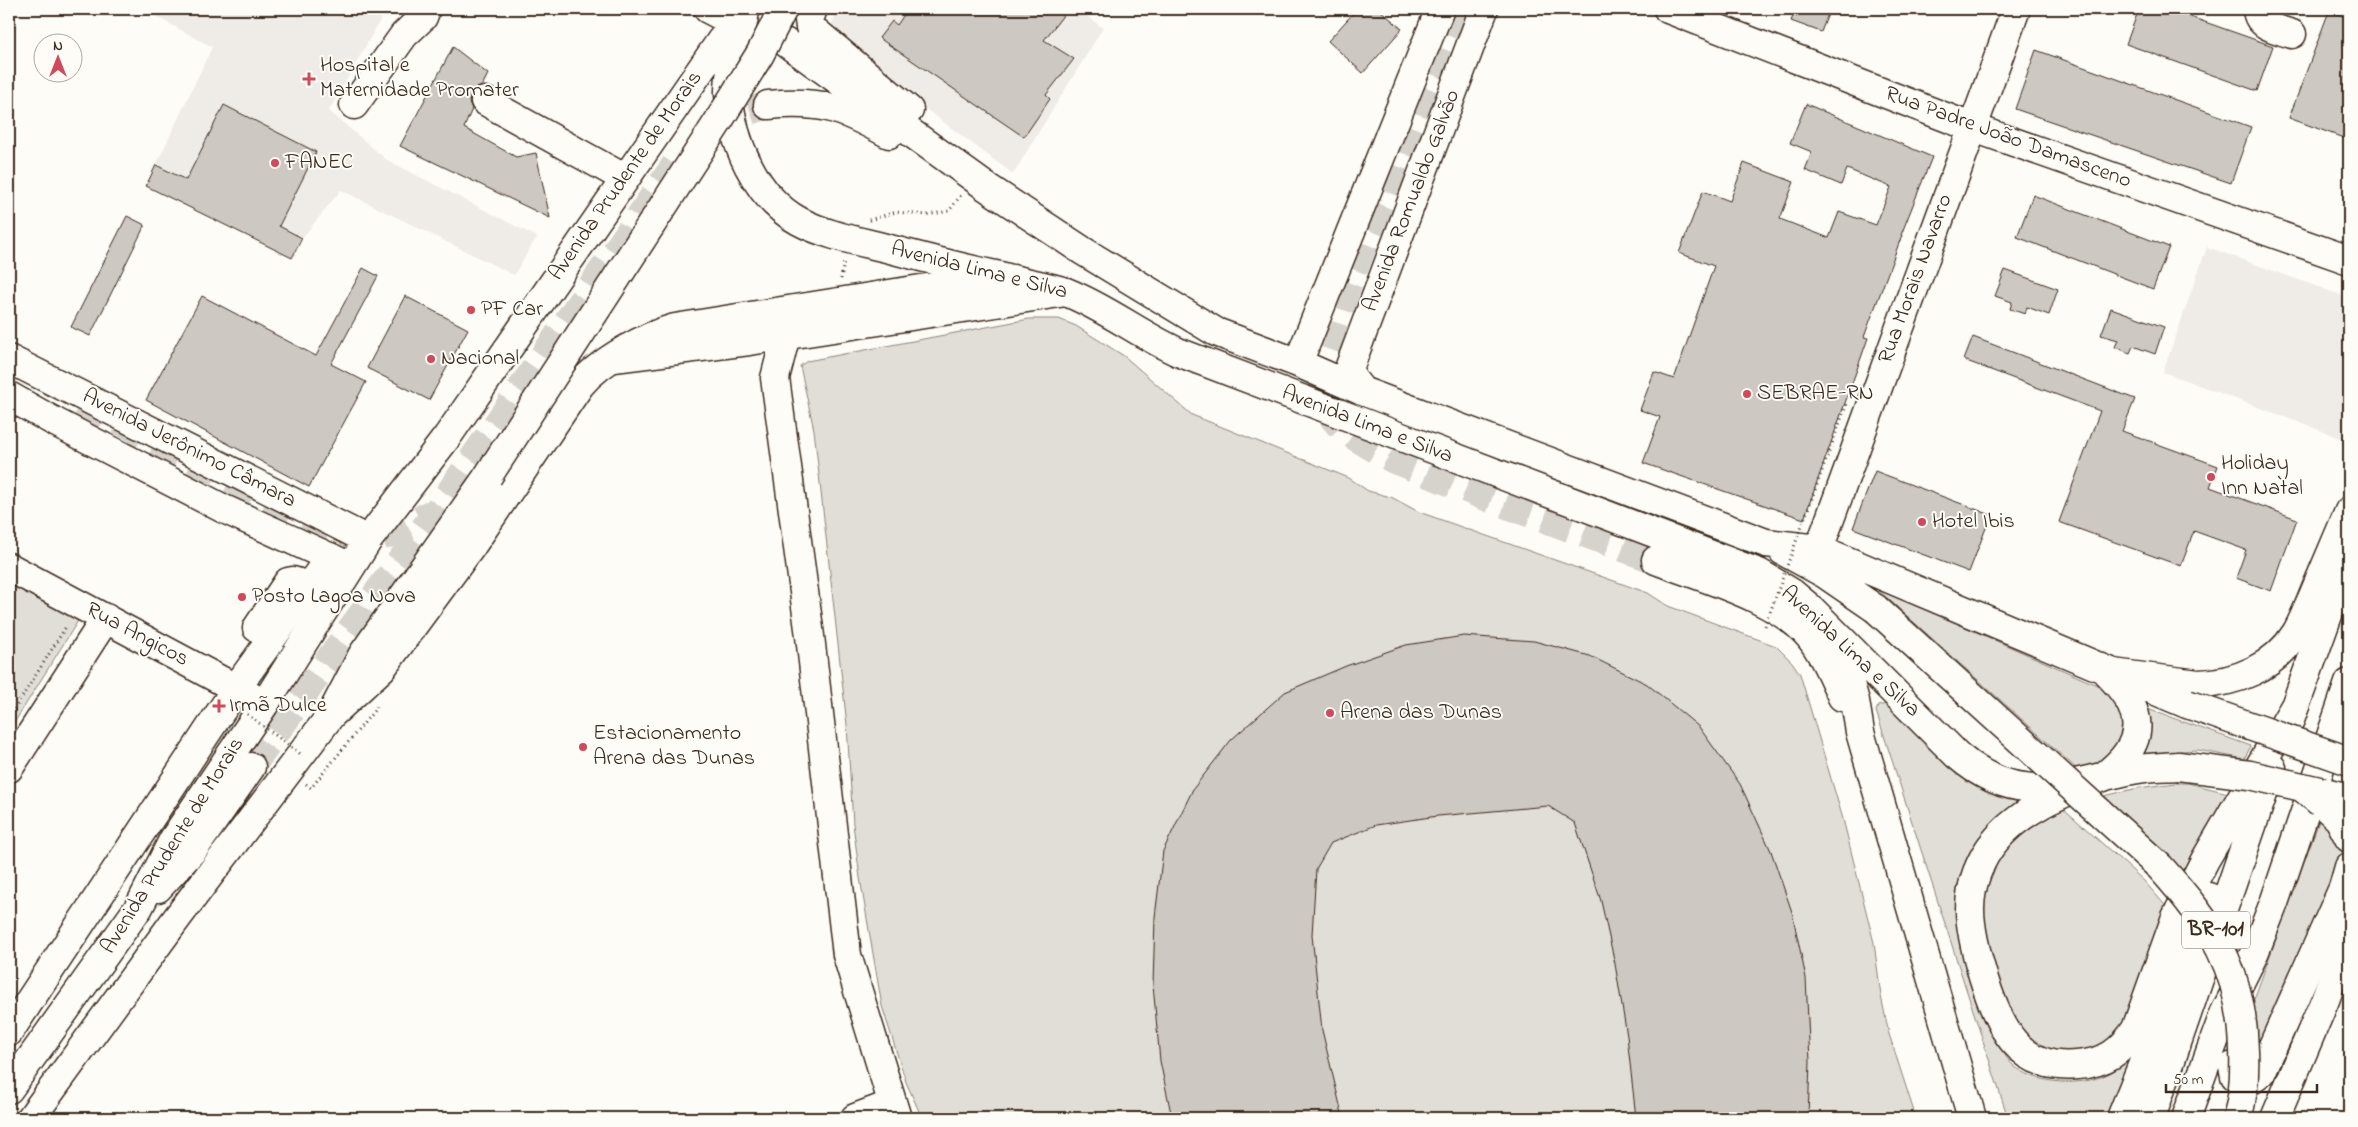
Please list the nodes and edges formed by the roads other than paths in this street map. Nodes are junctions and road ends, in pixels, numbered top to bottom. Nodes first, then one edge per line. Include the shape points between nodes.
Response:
1 (426, 9) edge
2 (708, 9) edge
3 (782, 9) edge
4 (814, 9) edge
5 (1440, 9) edge
6 (1484, 9) edge
7 (1668, 9) edge
8 (2016, 9) edge
9 (2257, 9) edge
10 (740, 13) edge
11 (2292, 34) dead end
12 (785, 42) dead end
13 (485, 101) dead end
14 (354, 105) dead end
15 (768, 105) tunnel mouth
16 (1971, 127) junction
17 (624, 178) junction
18 (985, 186) junction
19 (2349, 260) edge
20 (1001, 277) junction
21 (1066, 292) junction
22 (786, 336) junction
23 (749, 341) junction
24 (614, 358) junction
25 (9, 360) edge
26 (1298, 363) junction
27 (775, 378) junction
28 (14, 390) edge
29 (1362, 391) junction
30 (76, 412) tunnel mouth
31 (2349, 510) edge
32 (368, 540) junction
33 (1766, 543) junction
34 (1819, 549) junction
35 (2349, 557) edge
36 (1656, 560) tunnel mouth
37 (340, 562) junction
38 (9, 567) edge
39 (106, 618) junction
40 (1835, 632) junction
41 (2108, 671) junction
42 (2349, 683) edge
43 (237, 688) junction
44 (2296, 704) junction
45 (255, 709) junction
46 (331, 715) junction
47 (1860, 732) junction
48 (2281, 742) junction
49 (2349, 761) edge
50 (251, 767) tunnel mouth
51 (9, 768) edge
52 (2103, 777) junction
53 (2324, 795) edge
54 (2349, 838) edge
55 (2349, 867) edge
56 (139, 907) junction
57 (2349, 933) edge
58 (17, 1004) edge
59 (2224, 1014) junction
60 (9, 1032) edge
61 (9, 1088) edge
62 (894, 1111) edge
63 (31, 1118) edge
64 (855, 1118) edge
65 (1972, 1118) edge
66 (2121, 1118) edge
67 (2151, 1118) edge
68 (2186, 1118) edge
69 (2237, 1118) edge
70 (2275, 1118) edge

1 - 14 main road
2 - 10 main road
3 - 46 main road, Avenida Prudente de Morais, bridge via 760,54 716,125 488,476 363,654
4 - 18 main road via 810,27 944,138 966,158
5 - 26 main road, Avenida Romualdo Galvão
6 - 29 main road, Avenida Romualdo Galvão via 1350,366 1351,377
7 - 16 main road, Rua Padre João Damasceno
8 - 16 main road, Rua Morais Navarro
9 - 11 main road via 2257,17 2264,24
10 - 17 main road, Avenida Prudente de Morais
10 - 20 main road, Avenida Lima e Silva via 741,35 730,66 729,96 736,137 760,184 778,205 800,222 851,240
12 - 18 main road
13 - 17 main road
15 - 18 main road via 815,104 840,109
16 - 19 main road, Rua Padre João Damasceno
16 - 34 main road, Rua Morais Navarro
17 - 32 main road, Avenida Prudente de Morais via 447,437
18 - 26 main road, Avenida Lima e Silva via 1083,251 1216,332
20 - 21 main road, Avenida Lima e Silva
20 - 24 main road via 675,328 652,335
21 - 22 main road
21 - 40 main road, Avenida Lima e Silva via 1178,352 1758,573 1792,593
22 - 23 main road
22 - 27 main road
23 - 24 main road
23 - 27 main road
24 - 46 main road via 580,385 471,547 382,668
25 - 28 main road
25 - 32 main road, Avenida Jerônimo Câmara
26 - 29 main road, Avenida Lima e Silva
27 - 62 main road via 810,636 847,955
28 - 30 main road
28 - 37 main road, Avenida Jerônimo Câmara via 57,423 224,509
29 - 33 main road, Avenida Lima e Silva
31 - 41 main road via 2295,634 2262,666 2249,674 2211,683
32 - 37 main road, Avenida Prudente de Morais
33 - 34 main road, Avenida Lima e Silva
33 - 69 main road, bridge via 1825,574 1876,609 2160,867 2192,903 2221,949 2241,1005 2245,1070
34 - 41 main road, Avenida Lima e Silva
35 - 44 main road, BR-101
36 - 47 main road via 1759,600 1783,614 1809,636
37 - 43 main road via 310,586
37 - 45 main road, Avenida Prudente de Morais
38 - 39 main road, Rua Angicos
39 - 43 main road, Rua Angicos
39 - 51 main road
40 - 47 main road
40 - 52 main road, Avenida Lima e Silva via 1975,771 2018,787 2044,788
41 - 49 main road, Avenida Lima e Silva, bridge via 2187,704
41 - 52 main road via 2128,696 2136,721 2136,736 2122,762
42 - 59 main road, BR-101 via 2274,903 2253,956
43 - 45 main road, Rua Angicos
43 - 58 main road
44 - 48 main road, BR-101
44 - 52 main road via 2205,860 2176,917 2136,1029 2126,1045 2110,1056 2085,1065 2060,1065 2028,1055 2005,1031 1994,1010 1978,959 1970,911 1971,896 1979,868 1997,838 2026,813
45 - 56 main road, Avenida Prudente de Morais via 172,840
46 - 63 main road, Avenida Prudente de Morais via 176,918
47 - 65 main road
48 - 66 main road via 2222,875 2203,908
48 - 67 main road, BR-101
50 - 56 main road via 193,850
52 - 53 main road, bridge via 2133,770 2178,766 2222,770
53 - 54 main road
55 - 59 main road via 2343,888 2261,1073 2250,1081 2241,1081 2235,1076
56 - 61 main road, Avenida Prudente de Morais
57 - 70 main road via 2325,1000
58 - 60 main road
59 - 68 main road, BR-101
62 - 64 main road

